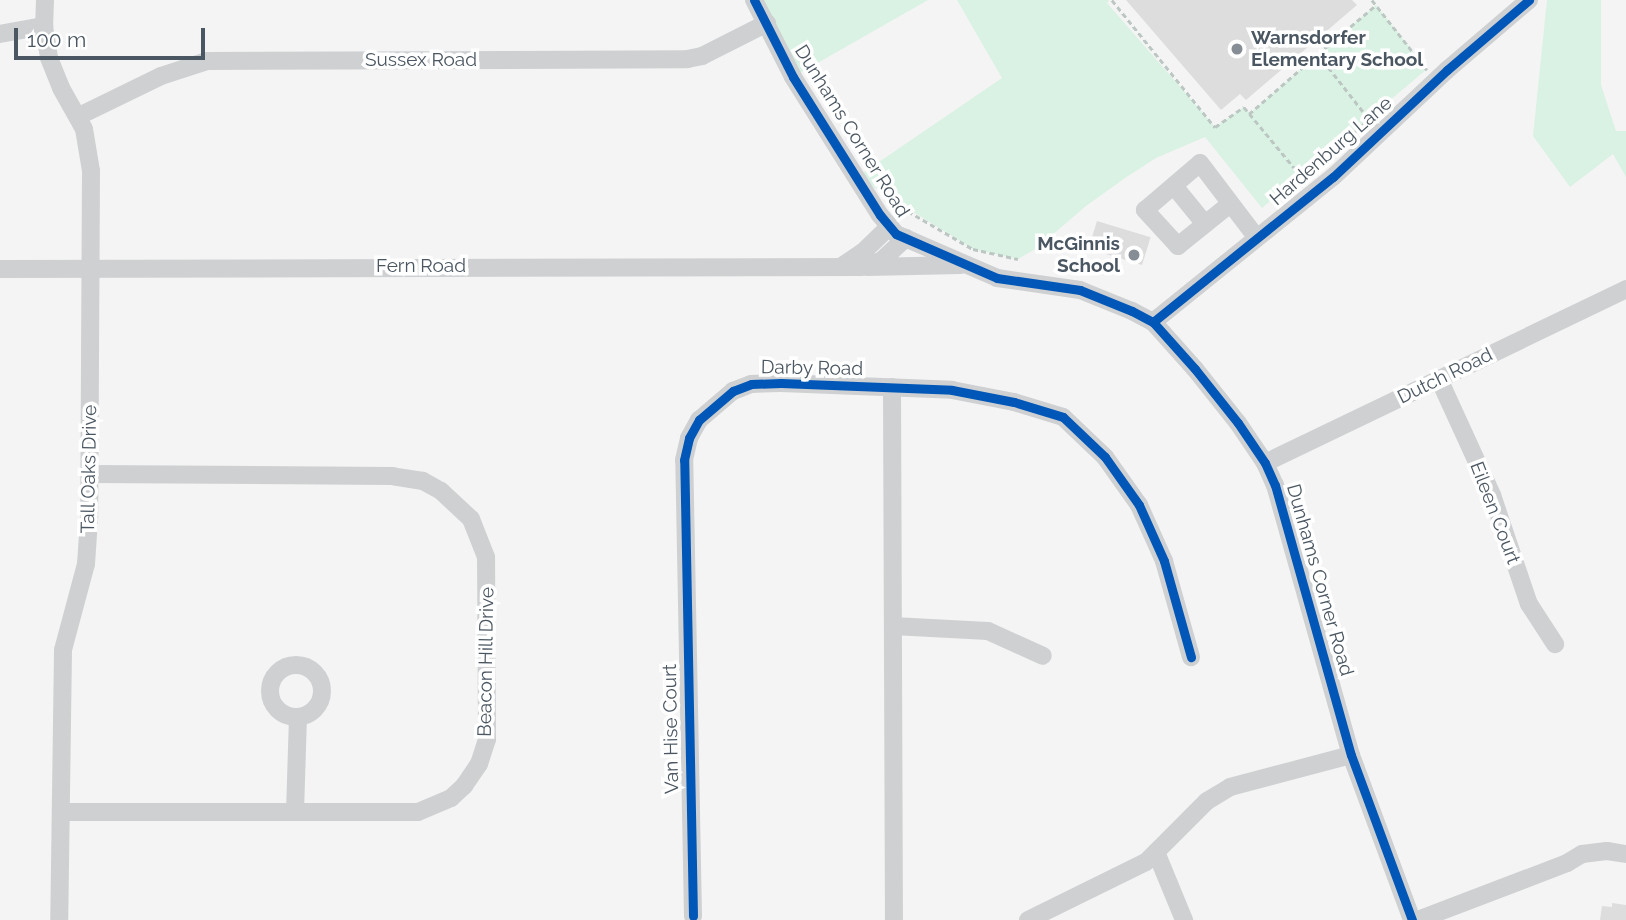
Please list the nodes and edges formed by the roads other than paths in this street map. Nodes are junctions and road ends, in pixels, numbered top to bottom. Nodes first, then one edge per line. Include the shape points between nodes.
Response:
1 (45, 0) edge
2 (754, 0) edge
3 (1529, 0) edge
4 (766, 23) junction
5 (44, 26) junction
6 (0, 34) edge
7 (79, 116) junction
8 (1174, 186) junction
9 (1230, 204) junction
10 (1205, 224) junction
11 (890, 226) junction
12 (906, 238) junction
13 (1257, 238) junction
14 (963, 265) junction
15 (842, 266) junction
16 (860, 267) junction
17 (0, 269) edge
18 (91, 269) junction
19 (1626, 289) edge
20 (1153, 323) junction
21 (1439, 379) junction
22 (892, 387) junction
23 (1265, 463) junction
24 (90, 474) junction
25 (685, 541) joint
26 (893, 626) junction
27 (1555, 644) dead end
28 (1043, 656) dead end
29 (1191, 657) dead end
30 (298, 717) dead end
31 (1351, 755) junction
32 (61, 812) junction
33 (295, 812) junction
34 (1156, 852) junction
35 (1626, 854) edge
36 (693, 916) dead end
37 (59, 920) edge
38 (894, 920) edge
39 (1028, 920) edge
40 (1184, 920) edge
41 (1412, 920) edge
42 (1418, 920) edge

1 - 5 street, Tall Oaks Drive
2 - 4 street, Dunhams Corner Road
3 - 13 street, Hardenburg Lane via 1447,69 1333,177
4 - 7 street, Sussex Road via 687,59 207,61 161,76
4 - 11 street, Dunhams Corner Road via 793,77
5 - 6 street
5 - 7 street, Tall Oaks Drive via 54,74
7 - 18 street, Tall Oaks Drive via 91,157
8 - 9 street via 1200,163
8 - 10 street
8 - 10 street via 1145,210 1178,246
9 - 10 street
9 - 13 street
11 - 12 street, Dunhams Corner Road
11 - 15 street
12 - 14 street, Dunhams Corner Road
12 - 16 street, Fern Road via 881,261
13 - 20 street, Hardenburg Lane
14 - 16 street
14 - 20 street, Dunhams Corner Road via 997,278 1103,297
15 - 16 street, Fern Road
15 - 18 street, Fern Road
17 - 18 street, Fern Road
18 - 24 street, Tall Oaks Drive
19 - 21 street, Dutch Road
20 - 23 street, Dunhams Corner Road via 1202,377
21 - 23 street, Dutch Road
21 - 27 street, Eileen Court via 1492,495 1528,604
22 - 25 street, Darby Road via 751,384 713,405 689,438 684,460
22 - 26 street
22 - 29 street, Darby Road via 952,390 1014,402 1063,417 1080,431 1105,457 1154,534
23 - 31 street, Dunhams Corner Road
24 - 32 street, Tall Oaks Drive via 86,564 63,650
24 - 33 street, Beacon Hill Drive via 403,477 441,491 476,528 487,567 488,725 483,756 470,779 451,798 418,811
25 - 36 street, Van Hise Court
26 - 28 street via 988,631
26 - 38 street
30 - 33 street
31 - 34 street via 1230,787 1208,801
31 - 41 street, Dunhams Corner Road
32 - 33 street, Beacon Hill Drive
32 - 37 street, Tall Oaks Drive
34 - 39 street via 1107,883
34 - 40 street
35 - 42 street via 1582,854

